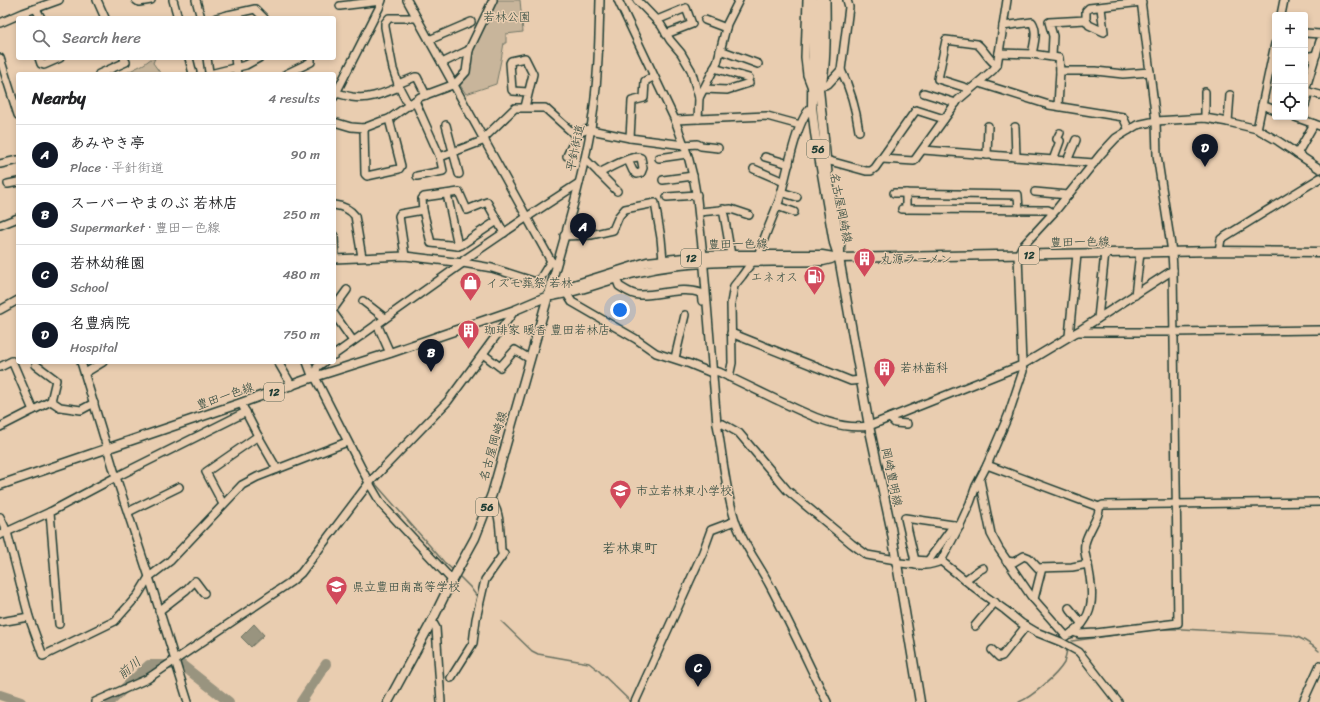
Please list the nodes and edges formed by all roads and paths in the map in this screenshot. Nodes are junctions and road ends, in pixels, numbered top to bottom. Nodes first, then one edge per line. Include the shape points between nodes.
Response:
1 (97, 0) edge
2 (136, 0) edge
3 (150, 0) edge
4 (173, 0) edge
5 (196, 0) edge
6 (407, 0) edge
7 (493, 0) edge
8 (600, 0) edge
9 (618, 0) edge
10 (637, 0) edge
11 (739, 0) edge
12 (807, 0) edge
13 (813, 0) edge
14 (820, 0) edge
15 (826, 0) edge
16 (847, 0) edge
17 (1007, 0) edge
18 (1284, 0) edge
19 (56, 1) edge
20 (381, 1) edge
21 (1142, 1) edge
22 (340, 6) dead end
23 (36, 8) junction
24 (1100, 8) junction
25 (1282, 12) edge
26 (16, 16) edge
27 (16, 16) edge
28 (40, 16) edge
29 (104, 16) edge
30 (177, 16) edge
31 (200, 16) edge
32 (231, 16) edge
33 (262, 16) edge
34 (417, 18) junction
35 (657, 20) junction
36 (705, 20) dead end
37 (1086, 20) junction
38 (471, 22) dead end
39 (0, 23) edge
40 (1002, 26) junction
41 (726, 28) junction
42 (666, 34) junction
43 (1308, 34) edge
44 (1320, 34) edge
45 (816, 39) junction
46 (429, 40) junction
47 (1320, 41) edge
48 (469, 50) junction
49 (720, 50) junction
50 (999, 53) junction
51 (1032, 54) junction
52 (1316, 55) junction
53 (1052, 56) junction
54 (1308, 57) edge
55 (0, 58) edge
56 (40, 60) edge
57 (55, 60) edge
58 (125, 60) edge
59 (190, 60) edge
60 (207, 60) edge
61 (235, 60) edge
62 (255, 60) edge
63 (311, 60) edge
64 (442, 63) junction
65 (758, 64) dead end
66 (996, 65) junction
67 (714, 68) junction
68 (1272, 68) edge
69 (841, 70) junction
70 (237, 71) edge
71 (1060, 71) junction
72 (104, 72) edge
73 (192, 72) edge
74 (209, 72) edge
75 (290, 72) edge
76 (1150, 72) junction
77 (1308, 73) edge
78 (653, 77) junction
79 (1272, 81) edge
80 (1267, 82) junction
81 (979, 83) junction
82 (455, 84) junction
83 (1306, 84) edge
84 (398, 86) junction
85 (818, 87) junction
86 (704, 89) junction
87 (970, 90) junction
88 (528, 92) junction
89 (1205, 92) dead end
90 (1309, 92) junction
91 (336, 93) edge
92 (924, 93) dead end
93 (336, 95) edge
94 (426, 95) junction
95 (1230, 95) dead end
96 (1308, 95) edge
97 (1320, 95) edge
98 (699, 98) junction
99 (412, 103) junction
100 (956, 103) junction
101 (16, 105) edge
102 (1262, 105) junction
103 (1058, 106) junction
104 (525, 107) junction
105 (812, 107) junction
106 (1272, 109) edge
107 (1205, 118) junction
108 (389, 119) junction
109 (698, 119) junction
110 (944, 119) junction
111 (675, 120) junction
112 (1303, 120) edge
113 (1156, 121) junction
114 (1228, 122) junction
115 (336, 123) edge
116 (446, 125) dead end
117 (800, 125) junction
118 (1317, 125) edge
119 (988, 126) dead end
120 (1015, 127) dead end
121 (364, 128) junction
122 (591, 129) junction
123 (1257, 129) junction
124 (1129, 130) junction
125 (859, 131) dead end
126 (1060, 133) dead end
127 (574, 134) junction
128 (630, 138) junction
129 (484, 139) junction
130 (1076, 140) dead end
131 (684, 145) junction
132 (718, 148) dead end
133 (923, 150) junction
134 (454, 152) junction
135 (687, 154) junction
136 (1297, 154) junction
137 (987, 155) junction
138 (567, 156) dead end
139 (440, 157) junction
140 (766, 157) dead end
141 (1016, 157) junction
142 (584, 158) junction
143 (659, 158) dead end
144 (882, 159) junction
145 (16, 160) edge
146 (628, 160) dead end
147 (826, 160) junction
148 (1054, 160) junction
149 (1067, 161) junction
150 (1094, 163) junction
151 (0, 164) edge
152 (789, 164) junction
153 (754, 169) dead end
154 (1320, 169) edge
155 (599, 173) junction
156 (459, 174) dead end
157 (417, 176) dead end
158 (693, 176) junction
159 (1320, 178) edge
160 (663, 180) dead end
161 (16, 182) edge
162 (784, 182) junction
163 (579, 183) junction
164 (8, 184) dead end
165 (617, 191) dead end
166 (781, 192) junction
167 (1035, 192) dead end
168 (894, 193) dead end
169 (906, 193) junction
170 (447, 194) junction
171 (697, 195) junction
172 (1068, 195) junction
173 (667, 197) dead end
174 (797, 198) dead end
175 (336, 205) edge
176 (777, 206) junction
177 (723, 209) junction
178 (423, 210) junction
179 (1019, 210) junction
180 (699, 212) junction
181 (794, 212) dead end
182 (1053, 213) junction
183 (749, 215) dead end
184 (527, 217) junction
185 (16, 219) edge
186 (497, 221) junction
187 (0, 226) edge
188 (504, 233) junction
189 (564, 236) junction
190 (458, 246) junction
191 (1219, 251) junction
192 (1172, 252) junction
193 (1320, 252) edge
194 (1140, 253) junction
195 (1077, 254) junction
196 (1106, 254) junction
197 (732, 255) junction
198 (1018, 255) junction
199 (405, 256) junction
200 (758, 256) junction
201 (362, 257) junction
202 (840, 258) junction
203 (336, 259) edge
204 (663, 260) junction
205 (704, 260) junction
206 (752, 262) junction
207 (463, 263) junction
208 (554, 263) junction
209 (1173, 270) junction
210 (616, 278) junction
211 (347, 290) dead end
212 (567, 294) junction
213 (1135, 295) junction
214 (548, 296) junction
215 (16, 301) edge
216 (363, 301) dead end
217 (336, 305) edge
218 (0, 310) edge
219 (515, 310) junction
220 (685, 315) dead end
221 (336, 317) edge
222 (386, 318) junction
223 (1098, 318) junction
224 (377, 324) junction
225 (1320, 330) edge
226 (1077, 332) junction
227 (1174, 332) junction
228 (731, 333) junction
229 (1069, 336) junction
230 (353, 341) junction
231 (390, 353) junction
232 (336, 354) edge
233 (483, 354) junction
234 (675, 358) junction
235 (530, 359) junction
236 (711, 359) junction
237 (82, 364) edge
238 (100, 364) edge
239 (279, 364) edge
240 (308, 364) edge
241 (321, 364) edge
242 (36, 365) dead end
243 (1022, 365) junction
244 (0, 367) edge
245 (712, 372) junction
246 (85, 373) junction
247 (729, 377) junction
248 (314, 378) junction
249 (861, 380) junction
250 (292, 386) junction
251 (51, 401) junction
252 (94, 403) junction
253 (241, 403) junction
254 (33, 410) junction
255 (246, 412) junction
256 (890, 418) junction
257 (717, 424) junction
258 (907, 424) dead end
259 (869, 426) junction
260 (0, 427) edge
261 (258, 436) junction
262 (347, 442) junction
263 (107, 448) junction
264 (987, 466) junction
265 (277, 469) junction
266 (116, 477) junction
267 (980, 480) junction
268 (369, 483) junction
269 (0, 485) edge
270 (179, 487) dead end
271 (490, 500) junction
272 (1320, 502) edge
273 (223, 504) junction
274 (1176, 504) junction
275 (1100, 507) junction
276 (50, 512) junction
277 (128, 512) junction
278 (0, 517) edge
279 (735, 521) junction
280 (957, 525) junction
281 (3, 533) edge
282 (1006, 560) junction
283 (941, 561) junction
284 (896, 562) junction
285 (915, 562) junction
286 (1088, 564) junction
287 (983, 568) dead end
288 (1042, 568) junction
289 (150, 577) junction
290 (452, 580) junction
291 (965, 580) junction
292 (204, 593) dead end
293 (1034, 599) junction
294 (995, 602) junction
295 (1069, 608) dead end
296 (159, 611) junction
297 (29, 617) junction
298 (432, 621) junction
299 (0, 622) edge
300 (58, 624) dead end
301 (1082, 624) junction
302 (975, 626) dead end
303 (1026, 626) junction
304 (1070, 634) junction
305 (1062, 642) junction
306 (992, 650) dead end
307 (175, 660) junction
308 (1320, 665) edge
309 (451, 678) dead end
310 (95, 702) edge
311 (188, 702) edge
312 (388, 702) edge
313 (441, 702) edge
314 (635, 702) edge
315 (827, 702) edge
316 (920, 702) edge
317 (1118, 702) edge
318 (1303, 702) edge

1 - 29 street
2 - 3 street
4 - 30 street
5 - 31 street
6 - 34 street
7 - 48 street
8 - 122 street, 平針街道 via 597,78
9 - 78 street
10 - 35 street
11 - 41 street
12 - 85 street via 807,75
13 - 45 main road, 名古屋岡崎線 / 56
14 - 45 main road, 名古屋岡崎線 / 56
15 - 85 street via 825,56
16 - 69 street via 849,7
17 - 40 street
18 - 25 street
19 - 23 street
20 - 22 street
20 - 91 street
21 - 24 street
21 - 76 street
23 - 26 street
23 - 28 street
24 - 37 street via 1089,8 1086,11
24 - 37 street via 1104,32 1089,25
27 - 39 street
32 - 33 street via 255,9
34 - 46 street
34 - 84 street via 389,18 385,23
35 - 42 street
35 - 42 street via 686,8 692,24
36 - 41 street
37 - 53 street via 1049,22 1053,36
38 - 46 street
40 - 50 street
40 - 51 street via 1032,22 1035,35
41 - 49 street
42 - 98 street via 691,70
43 - 44 street
45 - 85 main road, 名古屋岡崎線 / 56
46 - 64 street
47 - 52 street
48 - 64 street
48 - 82 street via 466,72
49 - 65 street
49 - 67 street
50 - 51 street
50 - 66 street
51 - 53 street
52 - 54 street
52 - 77 street
53 - 71 street via 1059,58
55 - 101 street
56 - 57 street via 44,65
58 - 72 street via 126,62
59 - 73 street
60 - 74 street
61 - 70 street
62 - 70 street
63 - 75 street
64 - 82 street
66 - 81 street
66 - 87 street via 977,44 946,40 938,80
67 - 86 street
67 - 86 street via 749,81 727,90
68 - 80 street
69 - 85 street via 828,84
69 - 125 street via 857,113
71 - 76 street via 1123,74
71 - 103 street
76 - 113 street
78 - 111 street
78 - 128 street via 645,81 644,98 632,100
79 - 80 street
80 - 102 street
81 - 87 street
81 - 103 street
82 - 94 street
82 - 129 street
83 - 90 street via 1305,91
84 - 93 street via 377,96
84 - 94 street via 417,77
84 - 99 street
85 - 105 main road, 名古屋岡崎線 / 56
85 - 147 main road, 名古屋岡崎線 / 56
86 - 98 street
87 - 100 street
88 - 88 street via 533,74 524,58 511,61 512,90
88 - 104 street
89 - 107 street
90 - 96 street
90 - 97 street
92 - 100 street
94 - 99 street
95 - 114 street
98 - 109 street
99 - 108 street
99 - 139 street
100 - 110 street
102 - 106 street
102 - 123 street
103 - 124 street via 1123,117
104 - 127 street via 545,108
104 - 129 street via 515,108
105 - 117 street
105 - 202 main road, 名古屋岡崎線 / 56 via 828,212 834,243
107 - 113 street
107 - 114 street
108 - 121 street
108 - 121 street via 401,166 399,169 367,176 365,174
109 - 111 street
109 - 117 street via 767,116
110 - 133 street
110 - 144 street via 916,110
111 - 131 street
112 - 118 street
113 - 124 street via 1137,125
113 - 192 street via 1157,155
114 - 123 street
115 - 121 street
116 - 134 street
117 - 152 street
118 - 136 street
119 - 137 street
120 - 141 street
122 - 127 street
122 - 128 street
122 - 142 street, 平針街道
123 - 136 street
124 - 150 street via 1116,138
126 - 148 street
127 - 138 street via 575,139
128 - 131 street
129 - 134 street
129 - 184 street
130 - 149 street
131 - 132 street via 697,144
131 - 135 street
133 - 137 street
133 - 144 street via 914,161
134 - 139 street
134 - 156 street
135 - 143 street
135 - 158 street
136 - 154 street
137 - 141 street
139 - 157 street via 443,171
140 - 152 street
141 - 148 street
142 - 155 street
142 - 163 street, 平針街道
144 - 147 street via 871,171
145 - 151 street
146 - 155 street
147 - 202 main road, 名古屋岡崎線 / 56 via 840,241
148 - 149 street
149 - 150 street
150 - 172 street
152 - 162 street
153 - 162 street
155 - 165 street
158 - 160 street
158 - 171 street
159 - 191 street via 1221,239
161 - 164 street
162 - 166 street
163 - 184 street
163 - 189 street, 平針街道
166 - 174 street
166 - 176 street
167 - 172 street
168 - 169 street
169 - 179 street via 1018,195
169 - 179 street via 904,209
170 - 178 street via 423,197
170 - 186 street via 459,192 467,210 488,202
170 - 190 street
171 - 173 street
171 - 180 street
172 - 182 street
175 - 201 street via 343,207 355,216
176 - 181 street
176 - 200 street
177 - 180 street
177 - 183 street
177 - 197 street
178 - 190 street via 431,243
178 - 199 street via 399,216
179 - 182 street via 1048,210
180 - 205 street
182 - 198 street via 1022,247
184 - 188 street
184 - 208 street
185 - 187 street
186 - 188 street
186 - 190 street
188 - 207 street
189 - 204 street via 591,235 613,230 625,209 655,203
189 - 208 street, 平針街道
191 - 192 main road, 豊田一色線 / 12
191 - 193 main road, 豊田一色線 / 12
192 - 194 main road, 豊田一色線 / 12
192 - 209 street
194 - 196 main road, 豊田一色線 / 12
194 - 213 street
195 - 196 main road, 豊田一色線 / 12
195 - 198 main road, 豊田一色線 / 12
195 - 229 street
196 - 223 street
197 - 200 main road, 豊田一色線 / 12
197 - 205 main road, 豊田一色線 / 12
198 - 202 main road, 豊田一色線 / 12
198 - 243 street
199 - 201 street
199 - 207 street
200 - 202 main road, 豊田一色線 / 12 via 822,255
201 - 203 street
202 - 206 main road, 豊田一色線 / 12 via 823,261
202 - 249 main road, 岡崎豊明線
204 - 205 main road, 豊田一色線 / 12
204 - 214 main road, 豊田一色線 / 12 via 647,262 561,289
205 - 206 main road, 豊田一色線 / 12
205 - 210 main road, 豊田一色線 / 12 via 644,270
205 - 236 street
206 - 228 street via 734,286
207 - 208 street via 492,268 536,282
207 - 222 street
208 - 214 street, 平針街道
209 - 213 street
209 - 227 street
210 - 212 main road, 豊田一色線 / 12
210 - 236 street via 619,286 637,295 675,291 701,293
211 - 217 street
212 - 214 main road, 豊田一色線 / 12
212 - 234 street via 572,302 656,353
213 - 223 street
214 - 219 main road, 豊田一色線 / 12
214 - 235 main road, 名古屋岡崎線 / 56
215 - 218 street
216 - 222 street
219 - 231 main road, 豊田一色線 / 12
219 - 233 street
220 - 234 street
221 - 230 street
222 - 224 street
223 - 226 street
224 - 230 street
224 - 231 street
225 - 227 street
226 - 227 street
226 - 229 street
227 - 274 street
228 - 247 street via 732,362
228 - 249 street via 852,381
229 - 243 street
230 - 232 street
231 - 248 main road, 豊田一色線 / 12
233 - 235 street via 500,367 515,350
233 - 268 street via 448,401
234 - 245 street
235 - 271 main road, 名古屋岡崎線 / 56
236 - 245 street
237 - 246 street
238 - 246 street
239 - 250 street
240 - 248 street
241 - 248 street via 317,367
242 - 251 street via 56,380
243 - 256 street
243 - 264 street via 1023,371 1008,416
244 - 254 street via 12,361
245 - 247 street
245 - 257 street
246 - 252 street
247 - 259 street via 797,410 836,424
248 - 250 main road, 豊田一色線 / 12
248 - 262 street
249 - 259 main road, 岡崎豊明線
250 - 253 main road, 豊田一色線 / 12
251 - 252 street via 60,408 82,410
251 - 254 street
252 - 263 street
253 - 255 street
253 - 263 main road, 豊田一色線 / 12
254 - 260 street
255 - 261 street
255 - 266 street
256 - 258 street via 895,423
256 - 259 street
257 - 279 street via 728,497
257 - 284 street via 723,424 739,433 788,490 852,544 867,555
259 - 284 main road, 岡崎豊明線
261 - 265 street
261 - 273 street via 206,472
262 - 265 street
262 - 268 street
263 - 266 street
263 - 269 main road, 豊田一色線 / 12
264 - 267 street
264 - 275 street
265 - 273 street via 248,481
266 - 276 street
266 - 277 street
267 - 280 street
267 - 282 street via 991,534
268 - 290 street via 387,511
268 - 307 street via 301,573
270 - 277 street
271 - 290 main road, 名古屋岡崎線 / 56 via 475,538
271 - 309 street via 493,502 500,525 501,550 504,553 485,580 473,642
272 - 274 street
273 - 289 street via 170,561
274 - 275 street
274 - 304 street via 1178,623
275 - 286 street via 1085,543 1084,551
276 - 281 street
276 - 300 street
277 - 289 street
278 - 281 street
279 - 314 street via 711,530
279 - 315 street
280 - 283 street
280 - 285 street via 928,561
280 - 285 street via 904,518
281 - 297 street
282 - 288 street via 1014,562 1024,556 1038,568
282 - 293 street
283 - 285 street via 929,565
283 - 291 street
284 - 285 street
284 - 316 main road, 岡崎豊明線
286 - 288 street
286 - 301 street via 1093,594 1088,615
287 - 291 street
288 - 293 street
289 - 296 street
289 - 297 street via 115,621 43,656
290 - 298 main road, 名古屋岡崎線 / 56
291 - 294 street
292 - 296 street via 195,581
293 - 304 street
294 - 302 street
294 - 303 street
295 - 301 street
296 - 307 street
297 - 299 street
298 - 312 main road, 名古屋岡崎線 / 56
298 - 313 street via 436,628
301 - 304 street
303 - 305 street
303 - 306 street via 1002,656 999,657
304 - 305 street
305 - 317 street via 1079,652
307 - 310 street via 138,684
307 - 311 street
308 - 318 street

